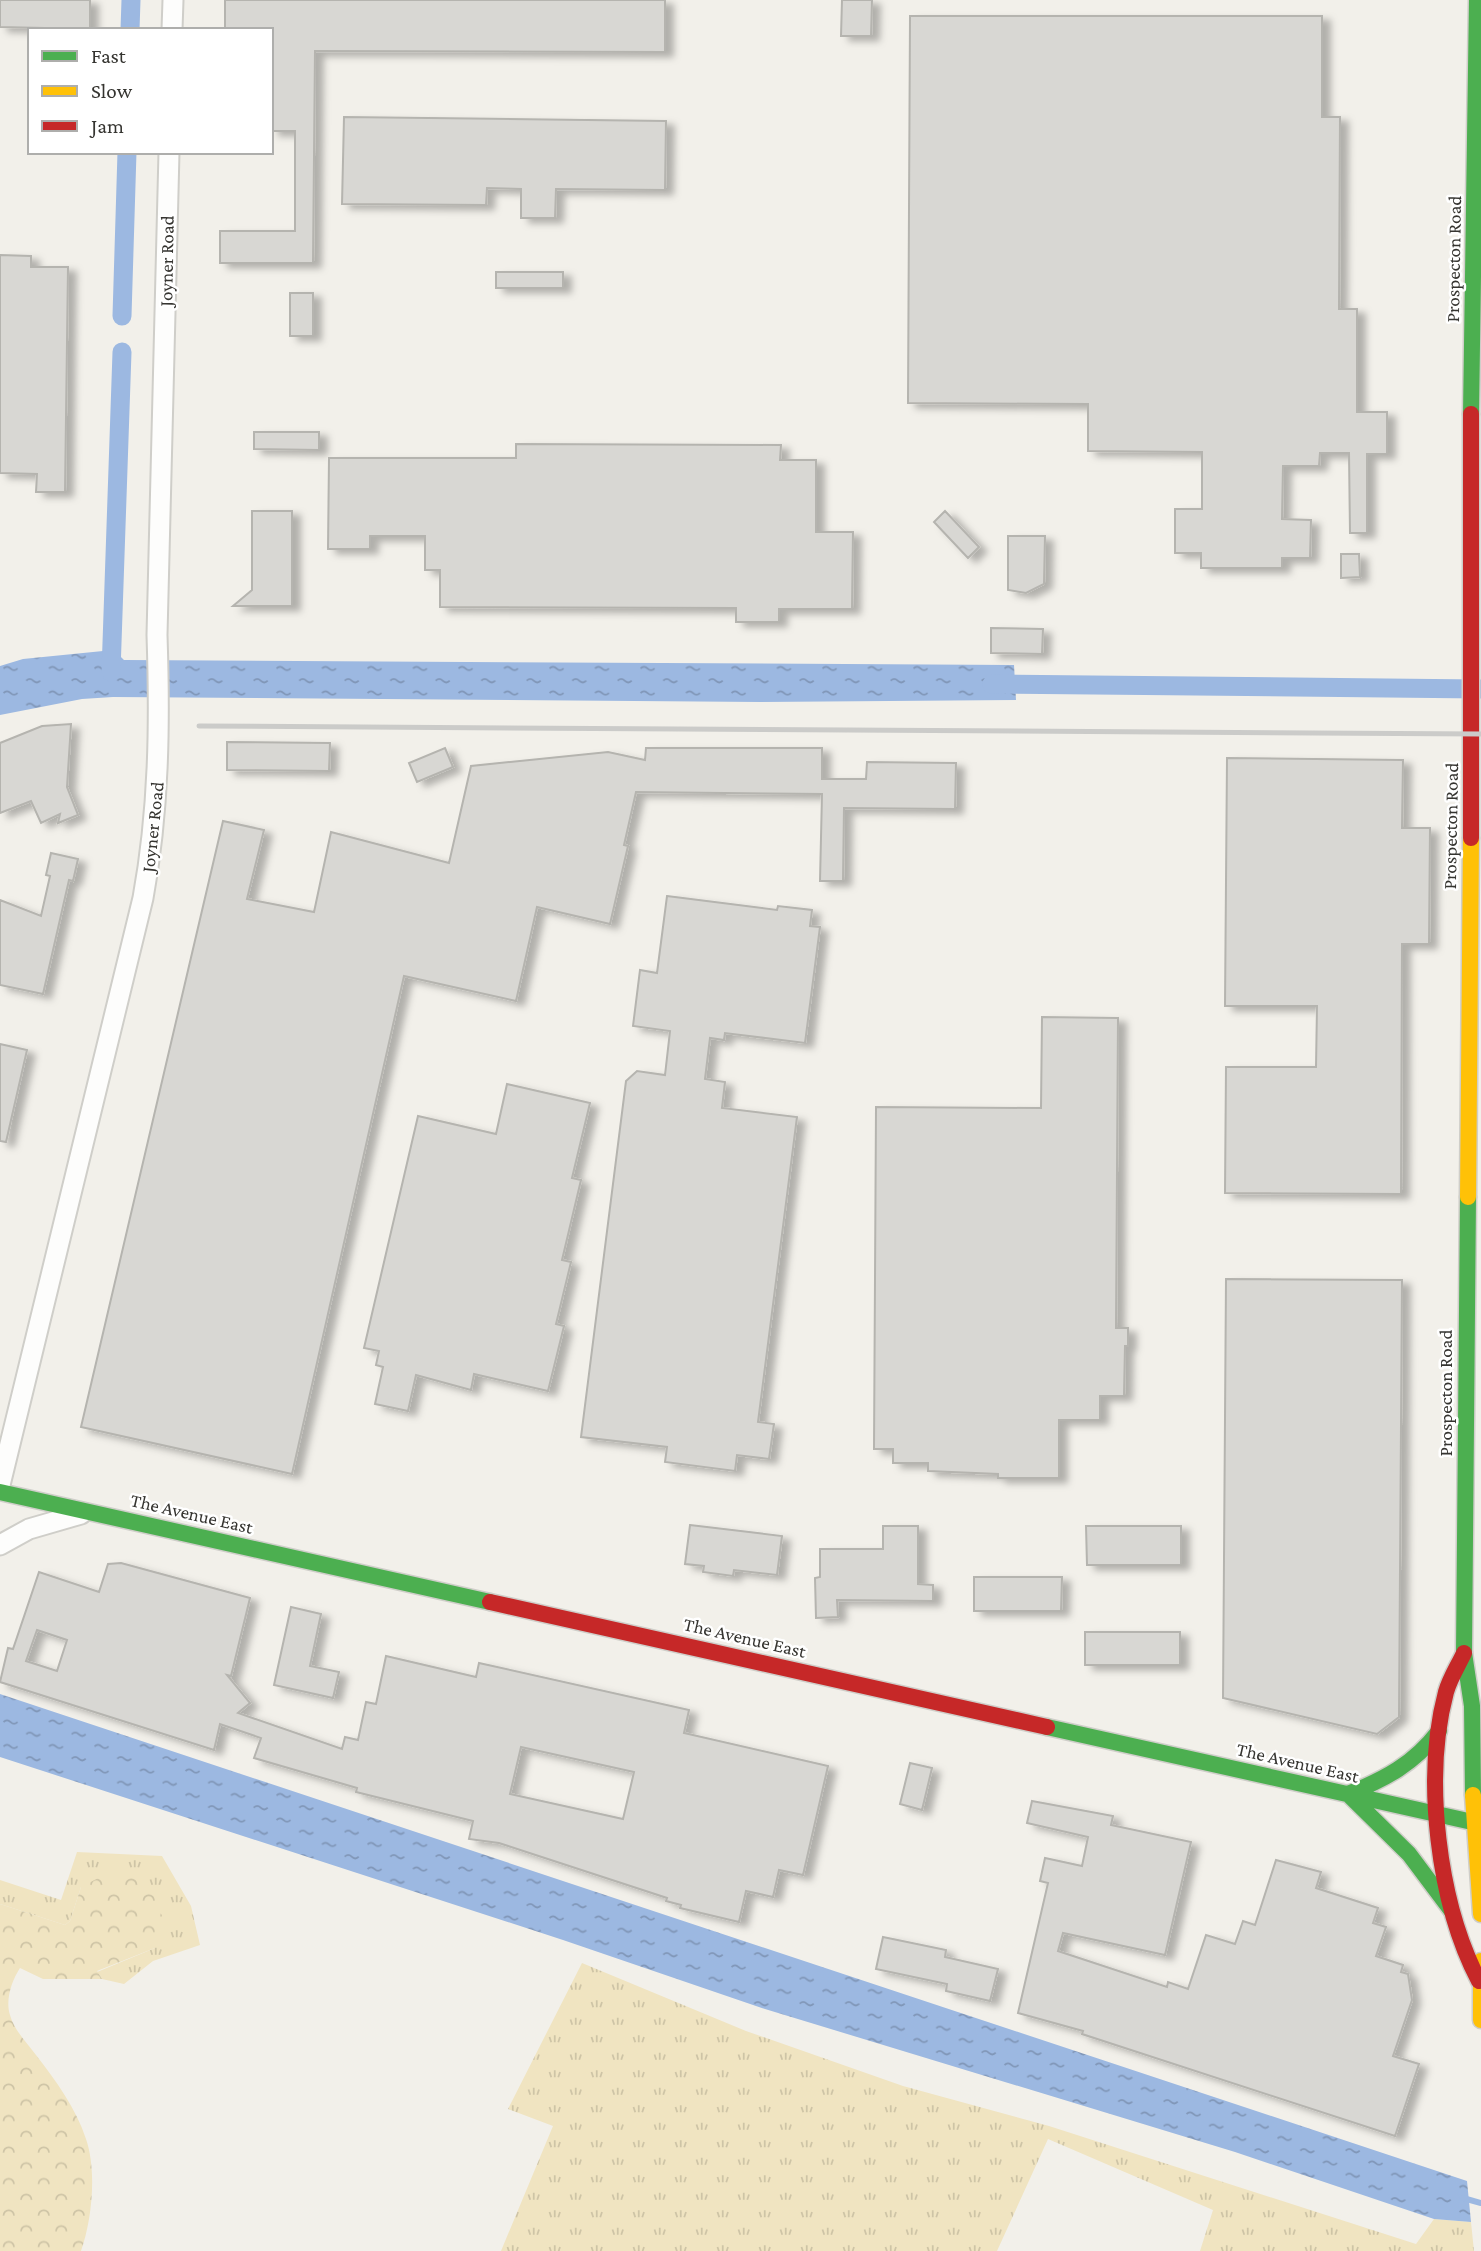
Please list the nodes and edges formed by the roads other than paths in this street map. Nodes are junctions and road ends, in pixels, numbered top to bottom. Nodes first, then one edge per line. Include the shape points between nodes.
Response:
1 (173, 0) edge
2 (1477, 0) edge
3 (172, 28) edge
4 (169, 154) edge
5 (1475, 595) edge
6 (0, 1485) edge
7 (0, 1492) edge
8 (89, 1512) junction
9 (0, 1545) edge
10 (1464, 1653) junction
11 (1439, 1731) junction
12 (1348, 1794) junction
13 (1437, 1814) junction
14 (1477, 1823) edge
15 (1452, 1912) junction
16 (1481, 1914) edge
17 (1481, 1961) edge
18 (1479, 1981) junction
19 (1481, 2020) edge

1 - 3 street
2 - 5 main road, Prospecton Road
4 - 6 street, Joyner Road via 160,715 153,842
5 - 10 main road, Prospecton Road via 1469,659
7 - 8 main road, The Avenue East
8 - 9 street via 29,1529
8 - 12 main road, The Avenue East
10 - 11 main road via 1447,1691
10 - 14 main road via 1472,1706
11 - 12 main road via 1422,1756 1401,1772
11 - 13 main road
12 - 13 main road, The Avenue East
12 - 15 main road via 1409,1854
13 - 14 main road, The Avenue East
13 - 15 main road
14 - 16 main road
15 - 18 main road via 1459,1944
17 - 18 main road
18 - 19 main road

